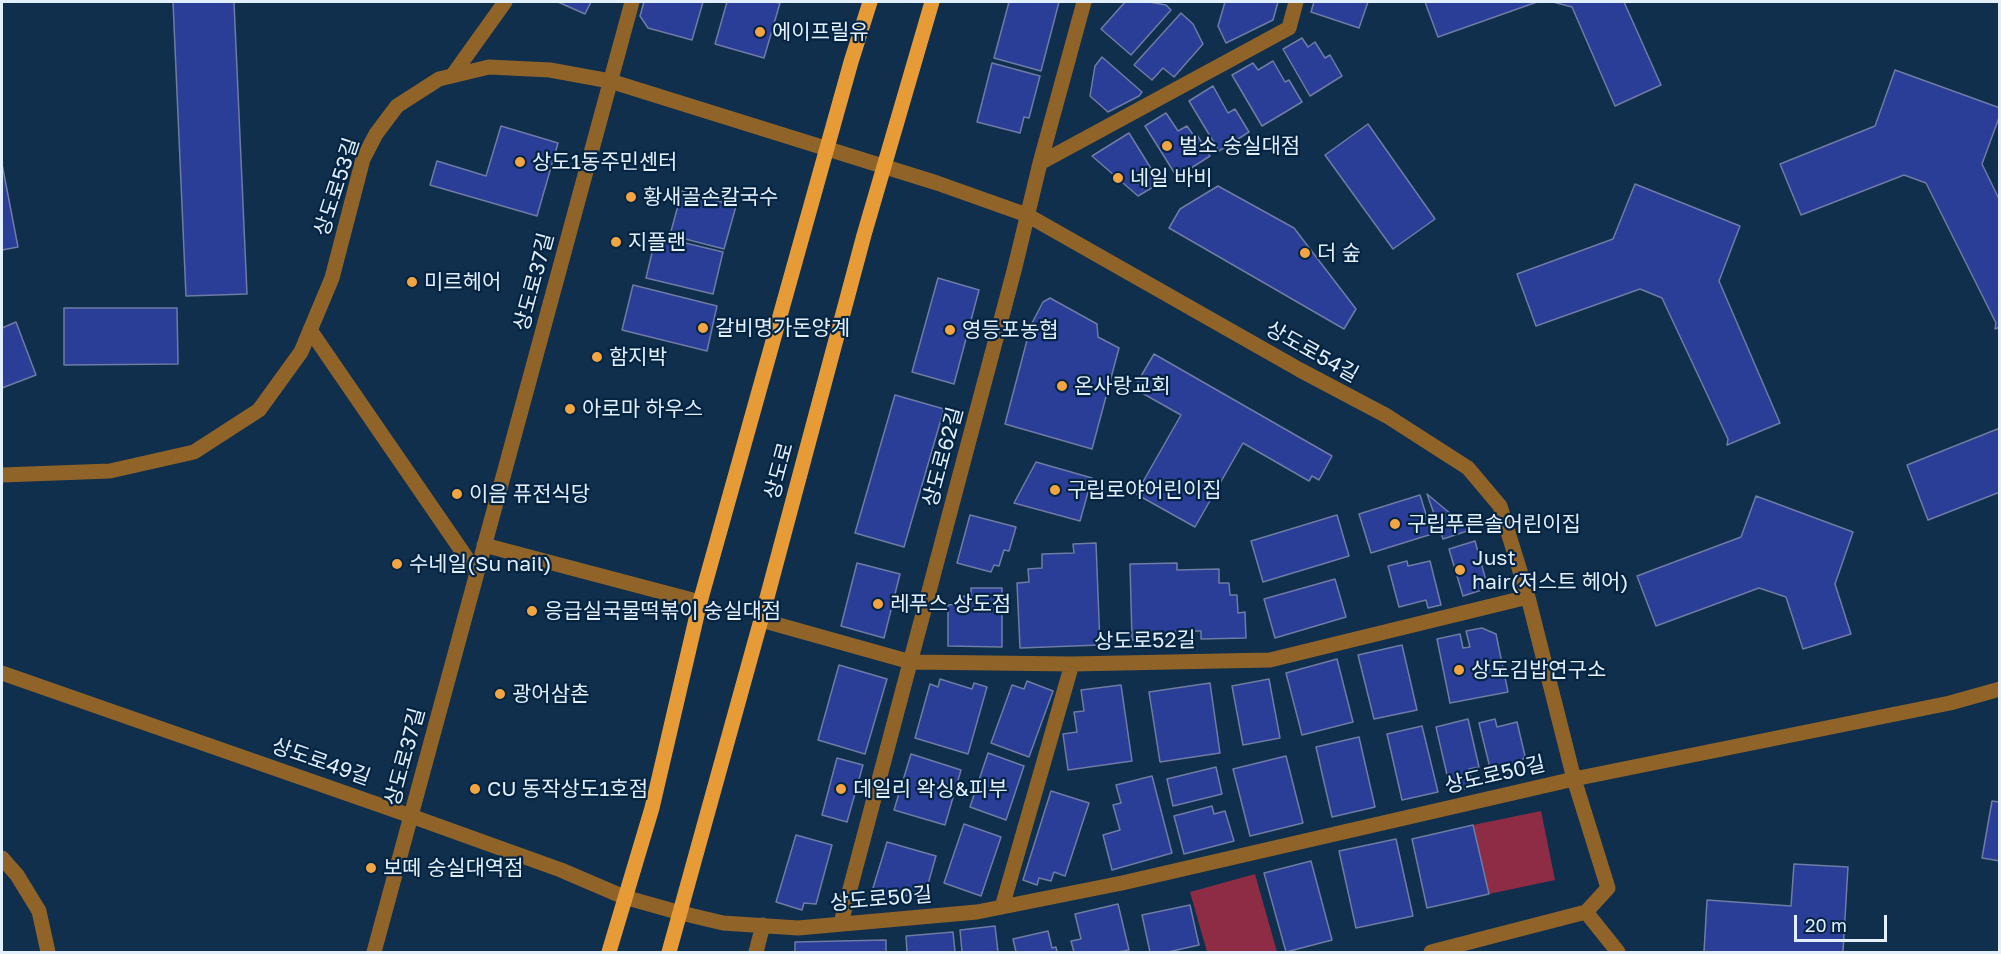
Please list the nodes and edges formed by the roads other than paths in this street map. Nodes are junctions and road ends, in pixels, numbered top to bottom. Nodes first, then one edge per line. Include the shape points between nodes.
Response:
1 (505, 2) edge
2 (632, 2) edge
3 (870, 2) edge
4 (932, 2) edge
5 (1084, 2) edge
6 (1296, 2) edge
7 (452, 76) junction
8 (610, 81) junction
9 (827, 149) junction
10 (1040, 163) junction
11 (883, 166) junction
12 (1027, 215) junction
13 (310, 330) junction
14 (2, 475) edge
15 (484, 544) junction
16 (477, 573) junction
17 (1528, 597) junction
18 (700, 602) junction
19 (761, 620) junction
20 (911, 662) junction
21 (1072, 664) junction
22 (2, 673) edge
23 (2000, 689) edge
24 (1574, 779) junction
25 (411, 816) junction
26 (2, 858) edge
27 (624, 897) junction
28 (1002, 907) junction
29 (1586, 912) junction
30 (681, 913) junction
31 (841, 923) junction
32 (763, 925) junction
33 (48, 952) edge
34 (374, 952) edge
35 (609, 952) edge
36 (669, 952) edge
37 (756, 952) edge
38 (1431, 952) edge
39 (1618, 952) edge

1 - 7 street
2 - 8 street, 상도로37길
3 - 9 main road, 상도로
4 - 11 main road, 상도로
5 - 10 street, 상도로62길
6 - 10 street via 1289,28
7 - 8 street, 상도로53길 via 489,67 550,70
7 - 13 street, 상도로53길 via 439,79 397,106 376,134 363,159 332,278
8 - 9 street, 상도로53길
8 - 15 street, 상도로37길
9 - 11 street, 상도로54길
9 - 18 main road, 상도로
10 - 12 street, 상도로62길
11 - 12 street, 상도로54길
11 - 19 main road, 상도로
12 - 17 street, 상도로54길 via 1388,416 1468,468 1500,506
12 - 20 street, 상도로62길
13 - 14 street, 상도로53길 via 301,352 259,410 194,452 110,471
13 - 16 street
15 - 16 street, 상도로37길
15 - 18 street
16 - 25 street, 상도로37길
17 - 21 street, 상도로52길 via 1270,660
17 - 24 street, 상도로54길
18 - 27 main road, 상도로 via 652,808
19 - 20 street, 상도로52길
19 - 30 main road, 상도로
20 - 21 street, 상도로52길
20 - 31 street, 상도로62길
21 - 28 street
22 - 25 street, 상도로49길
23 - 24 street, 상도로50길 via 1950,703
24 - 28 street, 상도로50길
24 - 29 street, 상도로54길 via 1608,888
25 - 27 street, 상도로49길
25 - 34 street, 상도로37길
26 - 33 street via 39,911
27 - 30 street, 상도로50길
27 - 35 main road, 상도로
28 - 31 street, 상도로50길
29 - 38 street
29 - 39 street
30 - 32 street, 상도로50길 via 723,923
30 - 36 main road, 상도로
31 - 32 street, 상도로50길 via 798,928
32 - 37 street

